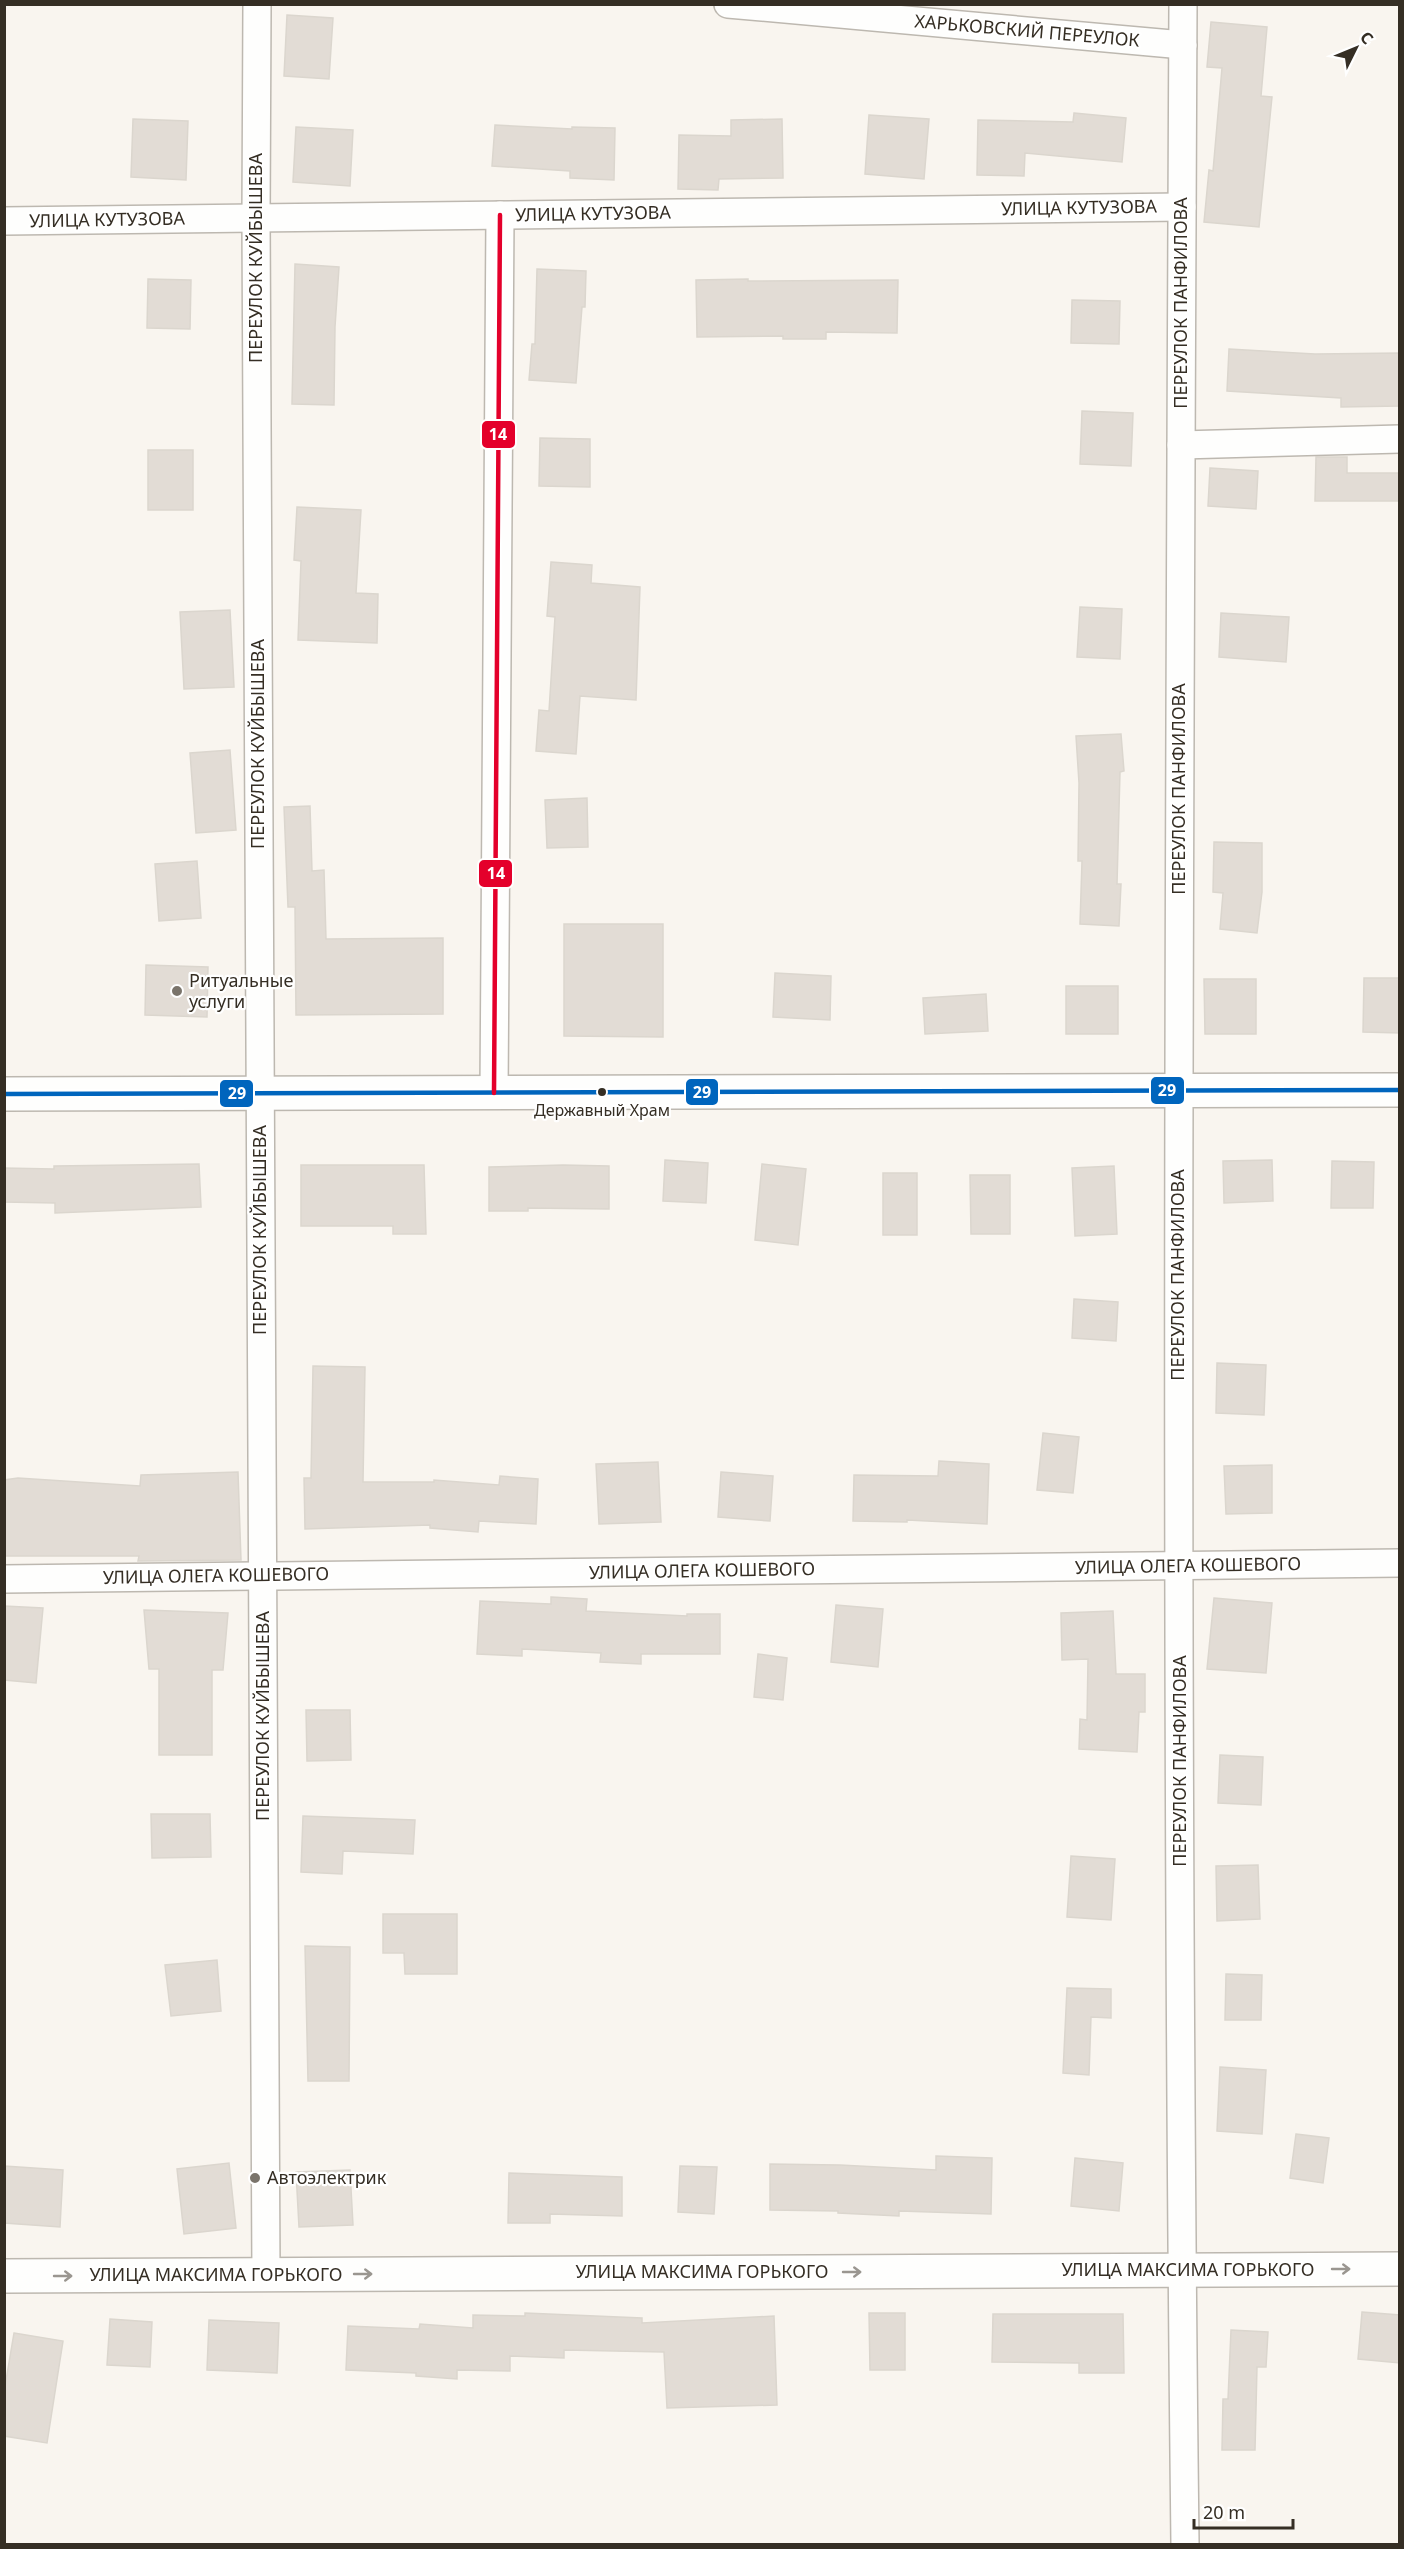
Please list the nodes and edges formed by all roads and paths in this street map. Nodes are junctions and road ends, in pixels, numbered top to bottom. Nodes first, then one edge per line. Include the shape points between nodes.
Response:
1 (257, 4) edge
2 (728, 4) edge
3 (1183, 4) edge
4 (1183, 45) junction
5 (1182, 207) junction
6 (500, 215) junction
7 (256, 218) junction
8 (4, 221) edge
9 (1400, 439) edge
10 (1181, 445) junction
11 (1400, 1089) edge
12 (1178, 1091) junction
13 (259, 1093) junction
14 (494, 1093) junction
15 (4, 1094) edge
16 (1400, 1563) edge
17 (1179, 1566) junction
18 (262, 1575) junction
19 (4, 1579) edge
20 (1400, 2269) edge
21 (1181, 2270) junction
22 (266, 2275) junction
23 (4, 2276) edge
24 (1185, 2544) edge

1 - 7 street, ПЕРЕУЛОК КУЙБЫШЕВА
2 - 4 street, ХАРЬКОВСКИЙ ПЕРЕУЛОК
3 - 4 street, ПЕРЕУЛОК ПАНФИЛОВА
4 - 5 street, ПЕРЕУЛОК ПАНФИЛОВА
5 - 6 street, УЛИЦА КУТУЗОВА
5 - 10 street, ПЕРЕУЛОК ПАНФИЛОВА
6 - 7 street, УЛИЦА КУТУЗОВА
6 - 14 street
7 - 8 street, УЛИЦА КУТУЗОВА
7 - 13 street, ПЕРЕУЛОК КУЙБЫШЕВА
9 - 10 street
10 - 12 street, ПЕРЕУЛОК ПАНФИЛОВА
11 - 12 main road
12 - 14 main road
12 - 17 street, ПЕРЕУЛОК ПАНФИЛОВА
13 - 14 main road
13 - 15 main road
13 - 18 street, ПЕРЕУЛОК КУЙБЫШЕВА
16 - 17 street, УЛИЦА ОЛЕГА КОШЕВОГО
17 - 18 street, УЛИЦА ОЛЕГА КОШЕВОГО
17 - 21 street, ПЕРЕУЛОК ПАНФИЛОВА
18 - 19 street, УЛИЦА ОЛЕГА КОШЕВОГО
18 - 22 street, ПЕРЕУЛОК КУЙБЫШЕВА
21 -> 20 main road, УЛИЦА МАКСИМА ГОРЬКОГО
22 -> 21 main road, УЛИЦА МАКСИМА ГОРЬКОГО
21 - 24 street, ПЕРЕУЛОК ПАНФИЛОВА
23 -> 22 main road, УЛИЦА МАКСИМА ГОРЬКОГО

